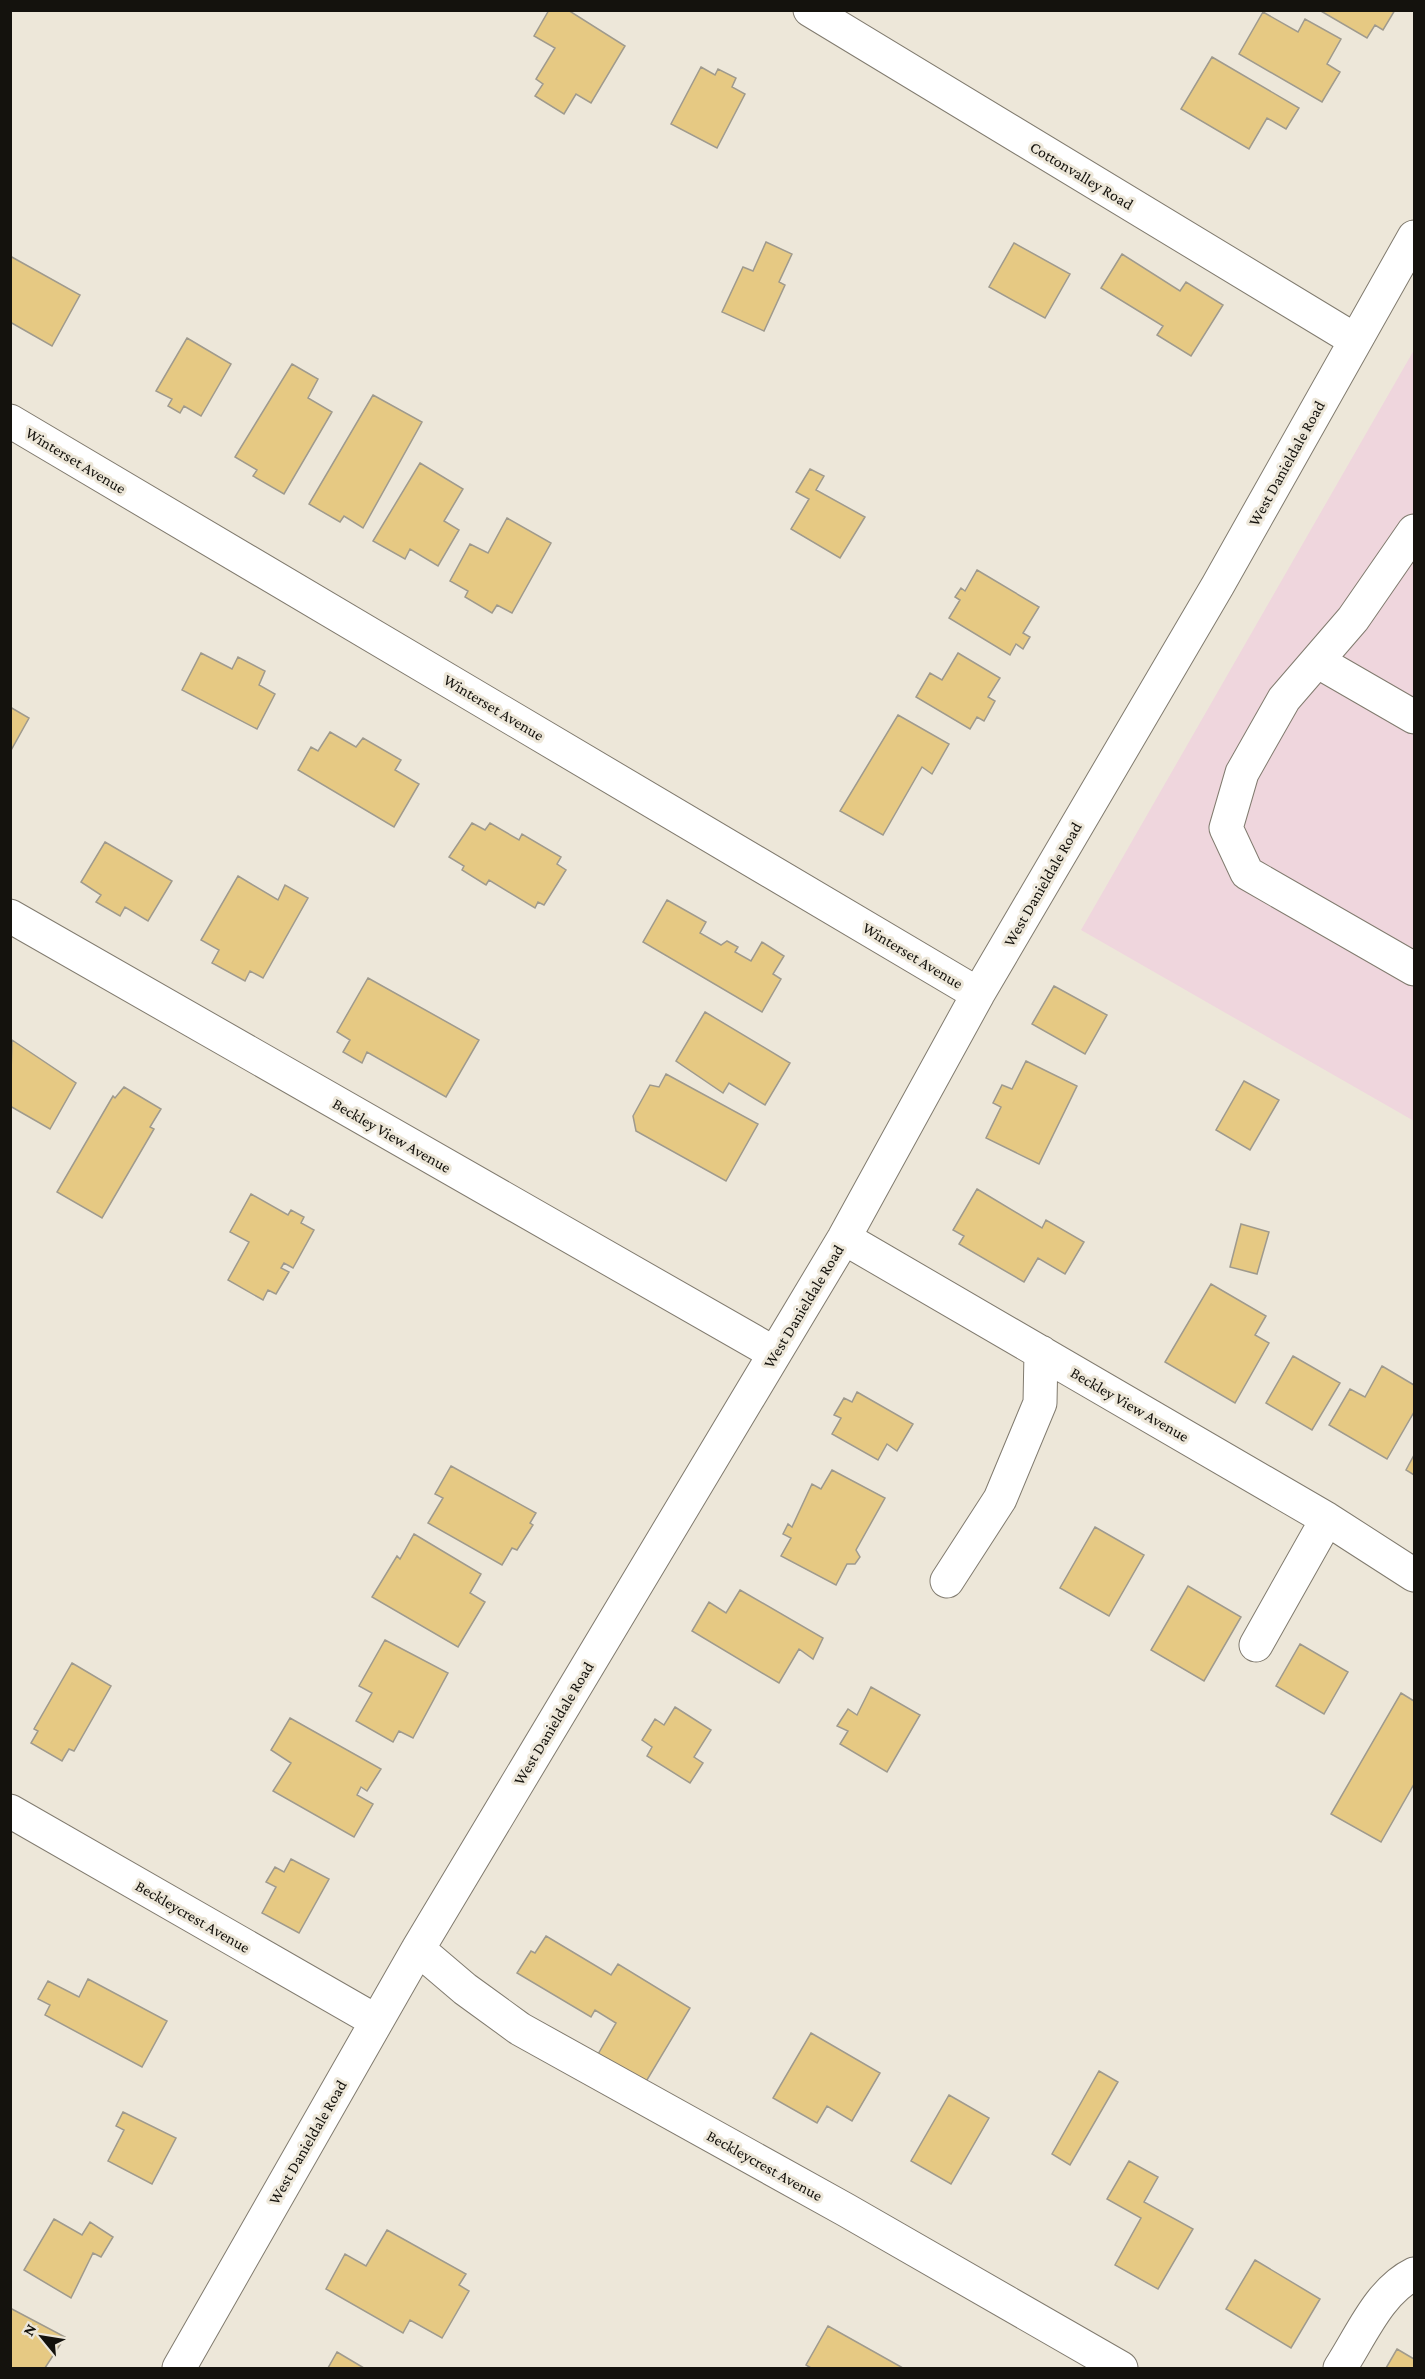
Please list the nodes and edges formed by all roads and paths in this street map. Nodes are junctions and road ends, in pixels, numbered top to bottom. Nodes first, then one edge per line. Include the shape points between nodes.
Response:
1 (810, 10) edge
2 (1414, 237) edge
3 (1355, 340) junction
4 (10, 421) edge
5 (1414, 531) edge
6 (1317, 661) junction
7 (1414, 717) edge
8 (10, 916) edge
9 (1414, 969) edge
10 (978, 994) junction
11 (844, 1238) junction
12 (1041, 1352) junction
13 (774, 1353) junction
14 (1327, 1519) junction
15 (1414, 1575) edge
16 (947, 1581) dead end
17 (1256, 1645) dead end
18 (10, 1811) edge
19 (417, 1949) junction
20 (376, 2021) junction
21 (1414, 2274) edge
22 (179, 2368) edge
23 (1121, 2368) edge
24 (1340, 2368) edge

1 - 3 street, Cottonvalley Road
2 - 3 street, West Danieldale Road
3 - 10 street, West Danieldale Road via 1218,585
4 - 10 street, Winterset Avenue
5 - 6 street via 1353,620
6 - 7 street
6 - 9 street via 1284,699 1242,772 1226,828 1247,873
8 - 13 street, Beckley View Avenue
10 - 11 street, West Danieldale Road
11 - 12 street, Beckley View Avenue
11 - 13 street, West Danieldale Road
12 - 14 street, Beckley View Avenue
12 - 16 street via 1040,1403 999,1498
13 - 19 street, West Danieldale Road
14 - 15 street, Beckley View Avenue
14 - 17 street
18 - 20 street, Beckleycrest Avenue
19 - 20 street, West Danieldale Road
19 - 23 street, Beckleycrest Avenue via 520,2029
20 - 22 street, West Danieldale Road
21 - 24 street via 1397,2283 1384,2299

